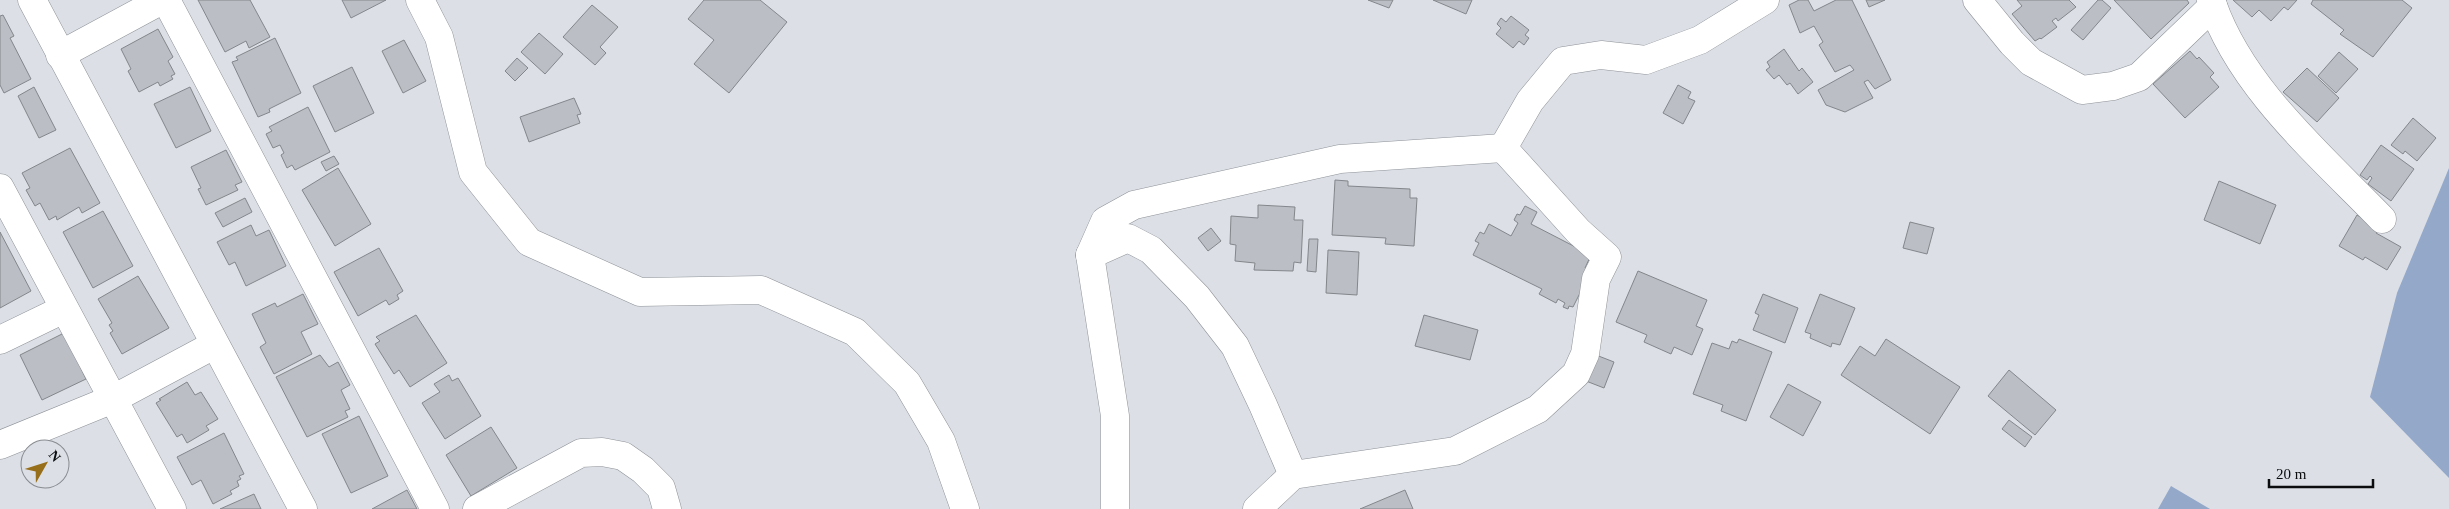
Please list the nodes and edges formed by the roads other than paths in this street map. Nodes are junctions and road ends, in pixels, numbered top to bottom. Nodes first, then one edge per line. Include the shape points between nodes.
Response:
1 (32, 0) edge
2 (162, 0) edge
3 (166, 0) edge
4 (420, 0) edge
5 (1765, 0) edge
6 (1977, 0) edge
7 (2212, 3) edge
8 (60, 56) junction
9 (1503, 148) junction
10 (0, 188) edge
11 (2382, 218) dead end
12 (1090, 255) junction
13 (64, 309) junction
14 (0, 340) edge
15 (214, 345) junction
16 (113, 399) junction
17 (0, 445) edge
18 (1292, 475) junction
19 (172, 509) edge
20 (303, 509) edge
21 (434, 509) edge
22 (477, 509) edge
23 (666, 509) edge
24 (965, 509) edge
25 (1115, 509) edge
26 (1257, 509) edge

1 - 8 street
2 - 8 street
3 - 21 street
4 - 24 street via 438,37 473,172 529,242 640,292 761,290 854,332 907,383 941,441
5 - 9 street via 1700,40 1646,60 1601,55 1563,61 1530,101
6 - 7 street via 2031,62 2082,90 2113,86 2139,77
7 - 11 street via 2234,51 2287,122
8 - 15 street
9 - 12 street via 1340,159 1134,205 1105,221
9 - 18 street via 1578,231 1607,258 1596,279 1585,354 1576,374 1538,409 1455,451
10 - 13 street
12 - 18 street via 1128,238 1151,250 1197,297 1235,346
12 - 25 street via 1115,416
13 - 14 street
13 - 16 street
15 - 16 street
15 - 20 street
16 - 17 street
16 - 19 street
18 - 26 street
22 - 23 street via 581,453 602,452 624,456 643,470 660,488

